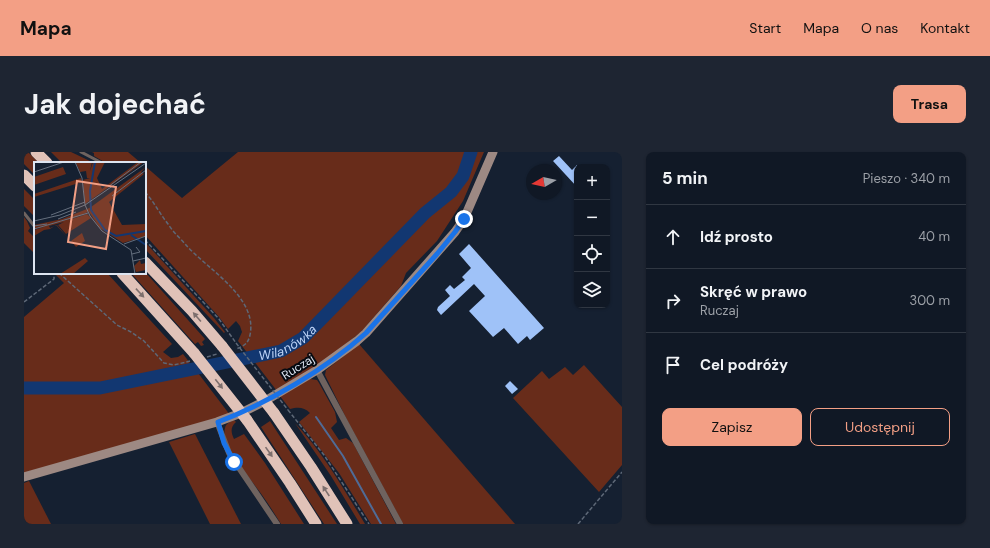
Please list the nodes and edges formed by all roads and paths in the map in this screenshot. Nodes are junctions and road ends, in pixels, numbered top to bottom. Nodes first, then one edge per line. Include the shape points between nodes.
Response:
1 (36, 152) edge
2 (81, 152) edge
3 (493, 152) edge
4 (46, 162) edge
5 (100, 162) edge
6 (24, 175) edge
7 (34, 185) edge
8 (146, 193) edge
9 (24, 213) edge
10 (34, 225) edge
11 (146, 241) edge
12 (146, 263) edge
13 (54, 274) edge
14 (60, 274) edge
15 (123, 274) edge
16 (24, 302) edge
17 (225, 350) junction
18 (197, 357) junction
19 (317, 370) junction
20 (218, 422) junction
21 (622, 472) edge
22 (24, 477) edge
23 (277, 524) edge
24 (316, 524) edge
25 (348, 524) edge
26 (369, 524) edge
27 (400, 524) edge
28 (578, 524) edge

1 - 4 highway
2 - 5 lane
3 - 19 street, Ruczaj via 464,219 455,232 366,333
6 - 7 highway
8 - 17 path via 192,253 212,268 246,308 251,320 248,341 244,347
9 - 10 lane
11 - 26 path, bridge via 219,319 324,455
17 -> 12 highway
13 - 16 path via 54,279
14 - 18 path via 117,325 144,341 164,363 174,365
15 -> 18 highway
17 - 18 path
25 -> 17 highway, bridge via 274,413
18 -> 24 highway, bridge via 247,420
19 - 20 street, Ruczaj via 265,401
19 - 27 street
20 - 22 street, Ruczaj
20 - 23 street via 228,453
21 - 28 path

